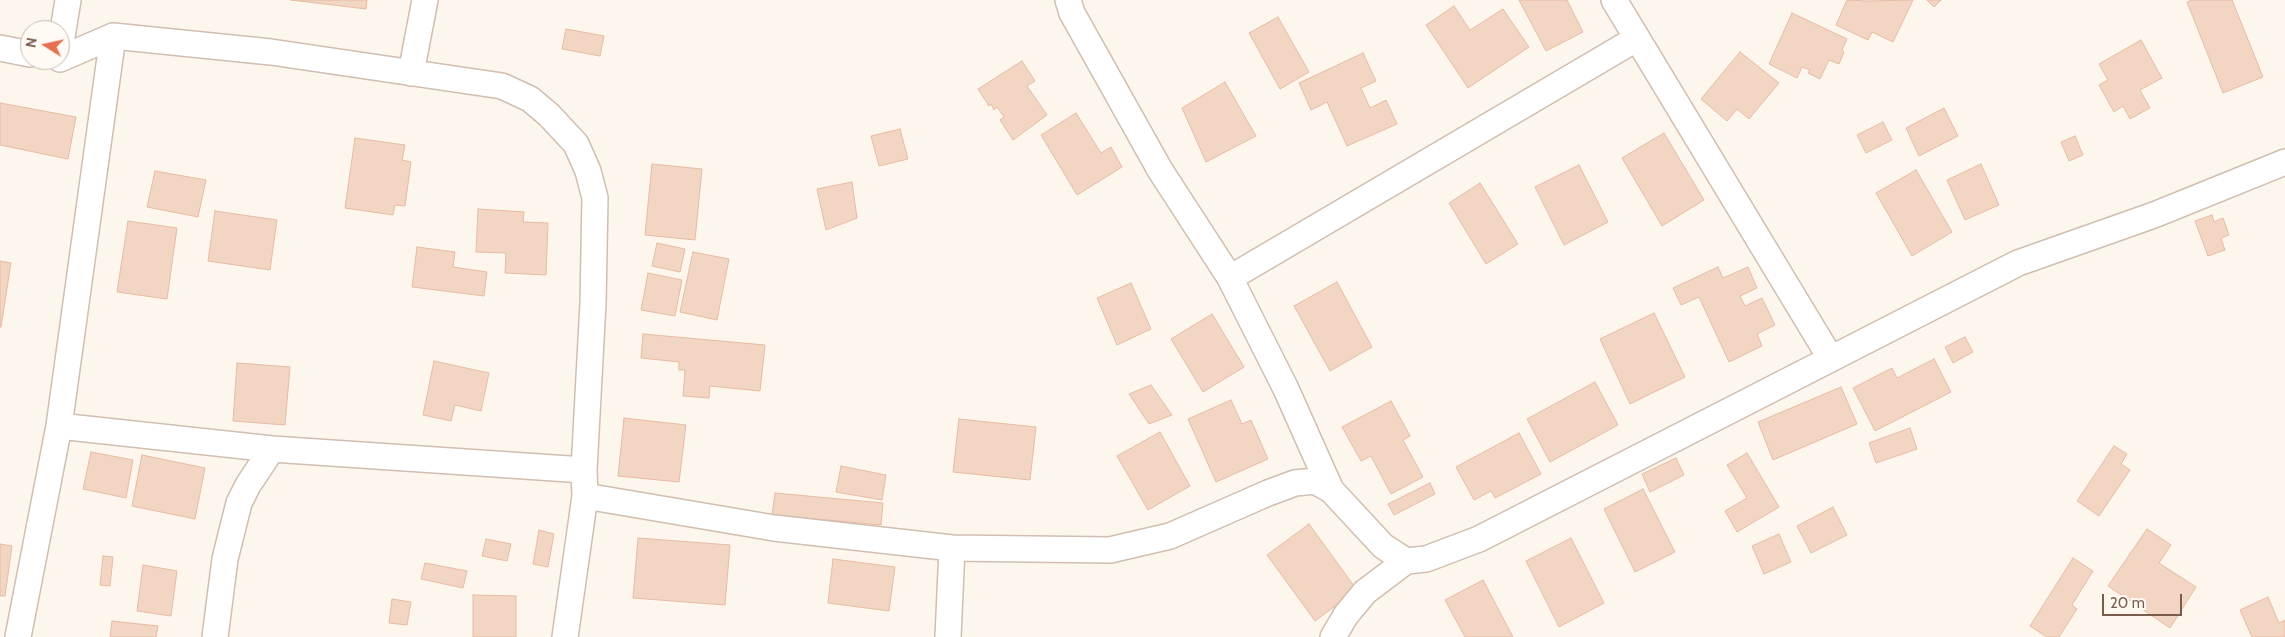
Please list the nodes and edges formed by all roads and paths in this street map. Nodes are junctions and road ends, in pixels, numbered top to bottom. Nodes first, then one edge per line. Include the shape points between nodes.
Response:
1 (68, 0) edge
2 (424, 0) edge
3 (1068, 0) edge
4 (1614, 0) edge
5 (65, 20) edge
6 (113, 36) junction
7 (1636, 39) junction
8 (0, 48) edge
9 (20, 52) edge
10 (70, 55) edge
11 (412, 73) junction
12 (2285, 162) edge
13 (1230, 278) junction
14 (1831, 359) junction
15 (59, 426) junction
16 (272, 449) junction
17 (584, 470) junction
18 (1331, 490) junction
19 (585, 496) junction
20 (952, 548) junction
21 (1406, 561) junction
22 (18, 637) edge
23 (215, 637) edge
24 (565, 637) edge
25 (948, 637) edge
26 (1333, 637) edge

1 - 5 street
2 - 11 street
3 - 13 street via 1072,13 1160,170
4 - 7 street
6 - 10 street
6 - 11 street via 270,52
6 - 15 street
7 - 13 street
7 - 14 street via 1667,85
8 - 9 street
11 - 17 street via 502,86 530,99 576,144 595,198
12 - 14 street via 2154,215 2018,262
13 - 18 street via 1286,389
14 - 21 street via 1478,539 1426,559
15 - 16 street
15 - 22 street
16 - 17 street
16 - 23 street via 239,503 225,559
17 - 19 street
18 - 20 street via 1315,481 1295,483 1170,536 1110,550
18 - 21 street via 1383,546
19 - 20 street via 774,528
19 - 24 street
20 - 25 street
21 - 26 street via 1365,592

